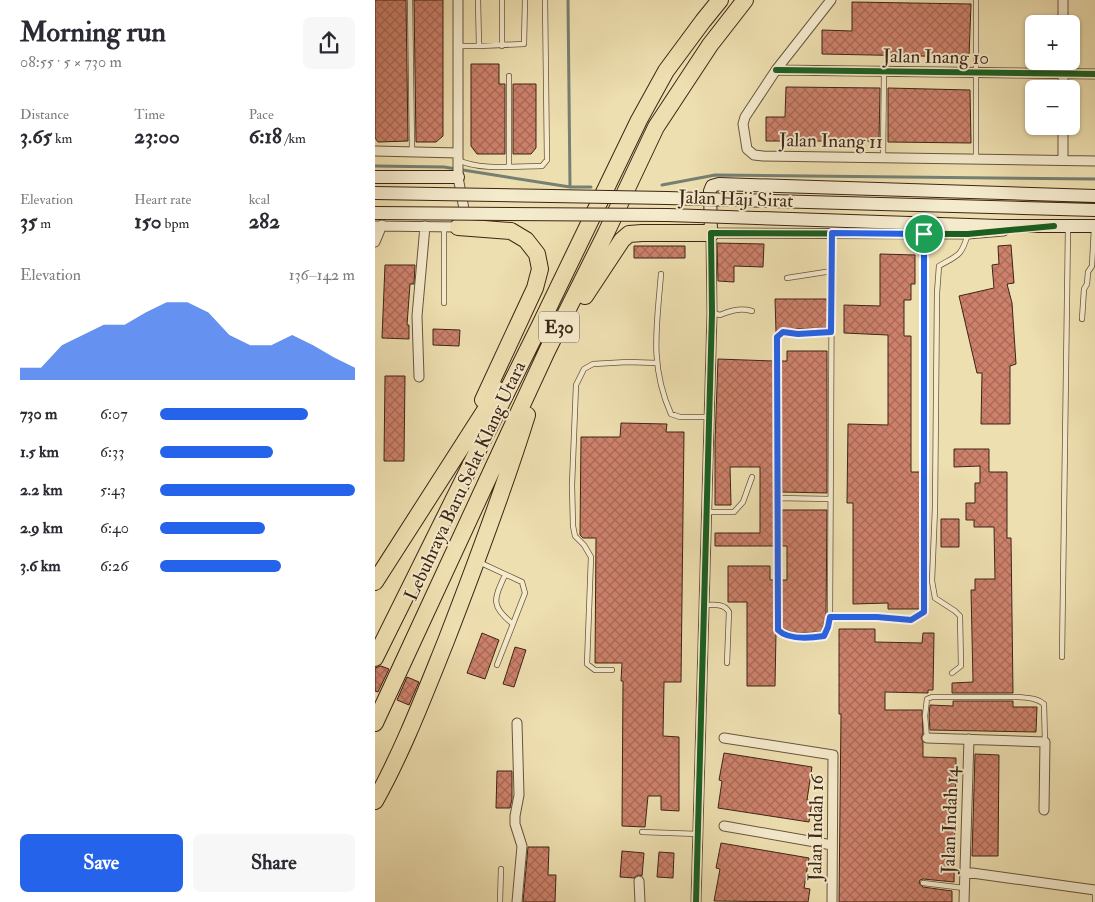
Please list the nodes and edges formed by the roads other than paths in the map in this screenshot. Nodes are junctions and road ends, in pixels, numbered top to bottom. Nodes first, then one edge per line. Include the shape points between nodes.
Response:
1 (410, 0) edge
2 (458, 0) edge
3 (478, 0) edge
4 (502, 0) edge
5 (525, 0) edge
6 (545, 0) edge
7 (720, 0) edge
8 (745, 0) edge
9 (831, 0) edge
10 (977, 0) edge
11 (1063, 0) edge
12 (1063, 15) edge
13 (458, 46) junction
14 (479, 46) junction
15 (502, 46) junction
16 (776, 70) junction
17 (1062, 70) edge
18 (884, 71) junction
19 (976, 72) junction
20 (1062, 73) junction
21 (1095, 74) edge
22 (509, 76) dead end
23 (1062, 80) edge
24 (1063, 135) edge
25 (375, 151) edge
26 (412, 153) junction
27 (883, 158) junction
28 (459, 159) junction
29 (976, 159) junction
30 (1063, 160) junction
31 (1095, 161) edge
32 (509, 166) junction
33 (459, 175) junction
34 (375, 177) edge
35 (375, 193) edge
36 (1095, 196) edge
37 (1095, 210) edge
38 (375, 213) edge
39 (378, 226) edge
40 (425, 226) junction
41 (1054, 226) junction
42 (1094, 226) edge
43 (451, 227) junction
44 (1068, 227) junction
45 (711, 233) junction
46 (832, 233) junction
47 (924, 234) junction
48 (969, 234) junction
49 (375, 242) edge
50 (832, 271) junction
51 (661, 274) dead end
52 (787, 278) dead end
53 (444, 303) dead end
54 (752, 311) dead end
55 (712, 312) junction
56 (1083, 319) dead end
57 (540, 326) junction
58 (831, 332) junction
59 (551, 345) junction
60 (657, 364) junction
61 (419, 377) dead end
62 (708, 417) junction
63 (461, 447) junction
64 (752, 476) dead end
65 (778, 498) junction
66 (829, 499) junction
67 (707, 512) junction
68 (477, 561) junction
69 (505, 575) junction
70 (375, 582) edge
71 (704, 605) junction
72 (830, 617) junction
73 (513, 624) junction
74 (1062, 657) dead end
75 (375, 658) edge
76 (727, 663) dead end
77 (497, 665) dead end
78 (613, 670) dead end
79 (951, 673) dead end
80 (375, 722) edge
81 (517, 723) dead end
82 (724, 738) dead end
83 (927, 738) joint
84 (969, 738) junction
85 (1045, 742) junction
86 (375, 801) edge
87 (1044, 810) dead end
88 (724, 826) dead end
89 (642, 832) dead end
90 (698, 834) junction
91 (832, 845) junction
92 (501, 869) dead end
93 (965, 872) junction
94 (639, 881) dead end
95 (923, 883) dead end
96 (965, 888) junction
97 (1095, 891) edge
98 (500, 902) edge
99 (517, 902) edge
100 (640, 902) edge
101 (697, 902) edge
102 (831, 902) edge
103 (964, 902) edge
104 (1095, 902) edge

1 - 26 lane
2 - 13 street
3 - 14 lane
4 - 15 lane
5 - 15 lane via 526,42 523,46
6 - 32 lane via 547,160 542,166
7 - 57 highway, Lebuhraya Baru Selat Klang Utara / E30 via 666,71
8 - 59 highway, Lebuhraya Baru Selat Klang Utara / E30 via 710,44 656,127
9 - 16 street, Jalan Inang 11
10 - 19 lane
11 - 12 street
13 - 14 lane
13 - 28 street
14 - 15 lane
16 - 18 street, Jalan Inang 10
16 - 27 street, Jalan Inang 11 via 743,124 747,149 754,155
17 - 20 street
18 - 19 street, Jalan Inang 10
18 - 27 lane
19 - 20 street, Jalan Inang 10
19 - 29 lane
20 - 21 street, Jalan Inang 10
20 - 23 street
22 - 32 lane
24 - 30 street
25 - 26 street
26 - 28 street
27 - 29 street, Jalan Inang 11
28 - 32 lane via 470,166
28 - 33 street
29 - 30 street, Jalan Inang 11
30 - 31 street, Jalan Inang 11
33 - 34 main road
33 - 43 street via 463,219
35 - 37 main road, Jalan Haji Sirat, bridge
36 - 45 main road via 719,184 712,186 710,191
38 - 41 main road, Jalan Haji Sirat, bridge via 668,215
39 - 40 street
39 - 49 street
40 - 43 street
40 - 61 street via 417,316
41 - 44 main road, Jalan Haji Sirat
41 - 48 street
42 - 44 main road, Jalan Haji Sirat
42 - 56 lane via 1092,266 1084,289
43 - 53 lane
43 - 63 highway via 511,231 526,240 537,254 540,269 535,288
44 - 74 lane
45 - 46 street
45 - 55 street
45 - 59 highway via 629,234
46 - 47 street
46 - 50 lane
47 - 48 street
47 - 72 lane via 924,612 911,620
48 - 79 lane via 956,258 939,266 937,293 932,581 935,598 960,616 961,666
50 - 52 lane
50 - 58 lane
51 - 60 lane via 655,342
54 - 55 lane via 732,310 720,315
55 - 62 street
57 - 63 highway
57 - 75 highway, Lebuhraya Baru Selat Klang Utara / E30
58 - 65 lane via 783,332 777,337
58 - 66 lane
59 - 68 highway
59 - 80 highway, Lebuhraya Baru Selat Klang Utara / E30
60 - 62 lane via 663,396 671,414
60 - 78 lane via 593,364 584,369 576,385 571,485 575,536 591,557 587,664 595,670
62 - 67 street
63 - 70 highway
64 - 67 lane via 743,502 733,512
65 - 66 lane
65 - 72 lane via 778,630 783,635 824,636
66 - 72 lane
67 - 71 street
68 - 69 lane
68 - 86 highway via 422,701
69 - 73 lane via 495,604
69 - 73 lane via 523,582 525,588
71 - 76 lane via 721,605 729,612
71 - 90 street
73 - 77 lane
81 - 99 street via 519,795 515,824 522,846
82 - 91 street, Jalan Indah 16 via 833,755
83 - 84 street
83 - 85 lane via 927,699 1032,698 1044,704
84 - 85 street
84 - 93 street, Jalan Indah 14
85 - 87 street
88 - 91 street
89 - 90 lane
90 - 101 street
91 - 102 street, Jalan Indah 16
92 - 98 lane
93 - 96 street, Jalan Indah 14
93 - 97 street
94 - 100 street
95 - 96 lane
96 - 103 street, Jalan Indah 14
97 - 104 lane

